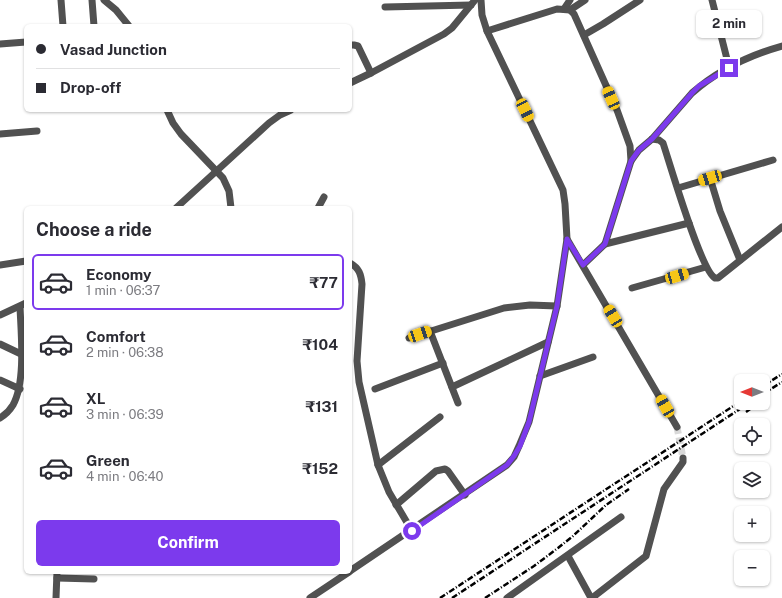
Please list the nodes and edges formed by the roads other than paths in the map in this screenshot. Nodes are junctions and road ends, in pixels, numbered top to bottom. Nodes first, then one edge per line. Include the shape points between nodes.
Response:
1 (61, 0) edge
2 (92, 0) edge
3 (104, 0) edge
4 (481, 0) edge
5 (570, 0) edge
6 (585, 0) edge
7 (640, 0) edge
8 (715, 1) edge
9 (473, 3) edge
10 (385, 7) dead end
11 (567, 9) junction
12 (63, 24) edge
13 (94, 24) edge
14 (128, 24) edge
15 (487, 31) junction
16 (584, 35) junction
17 (24, 42) edge
18 (0, 44) edge
19 (352, 44) edge
20 (782, 46) edge
21 (729, 68) junction
22 (372, 73) junction
23 (352, 82) edge
24 (168, 112) edge
25 (287, 112) edge
26 (37, 131) dead end
27 (0, 134) edge
28 (652, 139) junction
29 (773, 160) dead end
30 (631, 161) junction
31 (216, 171) junction
32 (710, 178) junction
33 (678, 188) junction
34 (324, 197) dead end
35 (178, 206) edge
36 (231, 206) edge
37 (319, 206) edge
38 (689, 223) junction
39 (782, 227) edge
40 (567, 239) junction
41 (605, 244) junction
42 (24, 260) edge
43 (740, 260) junction
44 (0, 265) edge
45 (352, 265) edge
46 (583, 265) junction
47 (706, 267) junction
48 (632, 288) dead end
49 (23, 305) edge
50 (557, 306) junction
51 (0, 315) edge
52 (430, 331) junction
53 (409, 338) dead end
54 (548, 342) junction
55 (0, 344) edge
56 (21, 354) junction
57 (593, 357) dead end
58 (443, 363) junction
59 (540, 376) junction
60 (0, 380) edge
61 (452, 387) junction
62 (20, 389) junction
63 (375, 389) dead end
64 (458, 404) dead end
65 (2, 415) edge
66 (440, 417) dead end
67 (677, 427) tunnel mouth
68 (683, 458) tunnel mouth
69 (378, 465) junction
70 (465, 495) junction
71 (396, 506) junction
72 (620, 517) dead end
73 (412, 531) junction
74 (568, 556) junction
75 (352, 570) edge
76 (346, 574) edge
77 (57, 575) edge
78 (94, 580) dead end
79 (56, 598) edge
80 (310, 598) edge
81 (507, 598) edge
82 (591, 598) edge

1 - 12 street
2 - 13 street
3 - 14 street
4 - 15 street
5 - 11 street
6 - 11 street
7 - 16 street
8 - 21 street
9 - 10 street
9 - 22 street via 444,34
11 - 15 street via 558,9
11 - 16 street via 574,14
15 - 40 street via 563,190
16 - 30 street via 617,110 630,146
17 - 18 street
19 - 22 street via 358,46
20 - 21 street
21 - 28 street via 699,86
22 - 23 street
24 - 31 street via 181,134
25 - 31 street via 269,123
26 - 27 street
28 - 30 street
28 - 33 street via 663,143
29 - 32 street
30 - 41 street
31 - 35 street
31 - 36 street via 226,183
32 - 33 street
32 - 43 street
33 - 38 street
34 - 37 street
38 - 41 street
38 - 47 street
39 - 43 street
40 - 46 street
40 - 50 street
41 - 46 street
42 - 44 street
43 - 47 street via 718,278 712,276
45 - 69 street via 359,270 362,284 357,371
46 - 67 street
47 - 48 street
49 - 51 street
49 - 56 street
50 - 52 street via 530,305 504,308
50 - 54 street
52 - 53 street
52 - 58 street
54 - 59 street
54 - 61 street
55 - 56 street
56 - 62 street
57 - 59 street
58 - 61 street
58 - 63 street
59 - 70 street via 529,422 514,456 507,465
60 - 62 street
61 - 64 street
62 - 65 street via 13,406
66 - 69 street
68 - 82 street via 683,462 664,489 646,556
69 - 71 street
70 - 71 street via 445,468 436,471
70 - 73 street
71 - 73 street
72 - 74 street
73 - 75 street
74 - 81 street
74 - 82 street
76 - 80 street
77 - 78 street
77 - 79 street

